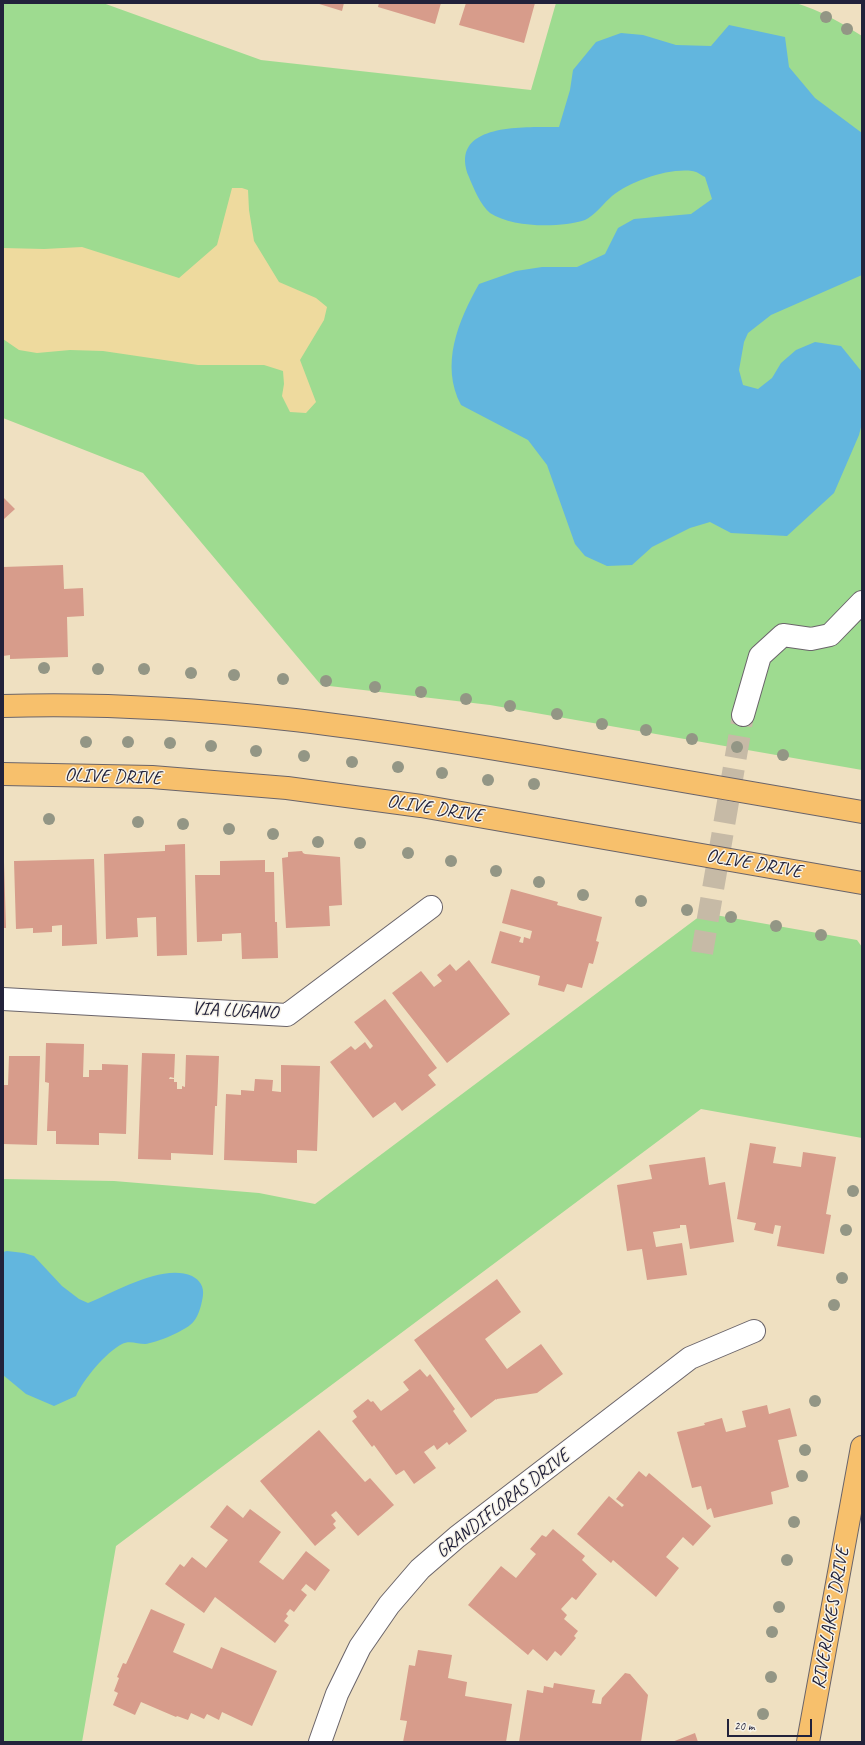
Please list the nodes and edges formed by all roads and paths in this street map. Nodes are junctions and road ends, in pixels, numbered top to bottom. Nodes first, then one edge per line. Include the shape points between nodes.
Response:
1 (862, 602) edge
2 (54, 704) junction
3 (3, 706) edge
4 (3, 714) edge
5 (743, 715) tunnel mouth
6 (3, 774) edge
7 (862, 812) edge
8 (862, 883) edge
9 (431, 907) dead end
10 (3, 999) edge
11 (754, 1331) dead end
12 (862, 1447) edge
13 (320, 1742) edge
14 (808, 1742) edge

1 - 5 street via 830,635 811,639 783,635 760,656
2 - 3 main road
2 - 4 main road
2 - 7 main road via 164,709 330,724 433,738
6 - 8 main road, OLIVE DRIVE via 152,778 287,788 421,806
9 - 10 street, VIA LUGANO via 287,1015
11 - 13 street, GRANDIFLORAS DRIVE via 690,1358 457,1537 420,1569 389,1605 360,1647 337,1694
12 - 14 main road, RIVERLAKES DRIVE

